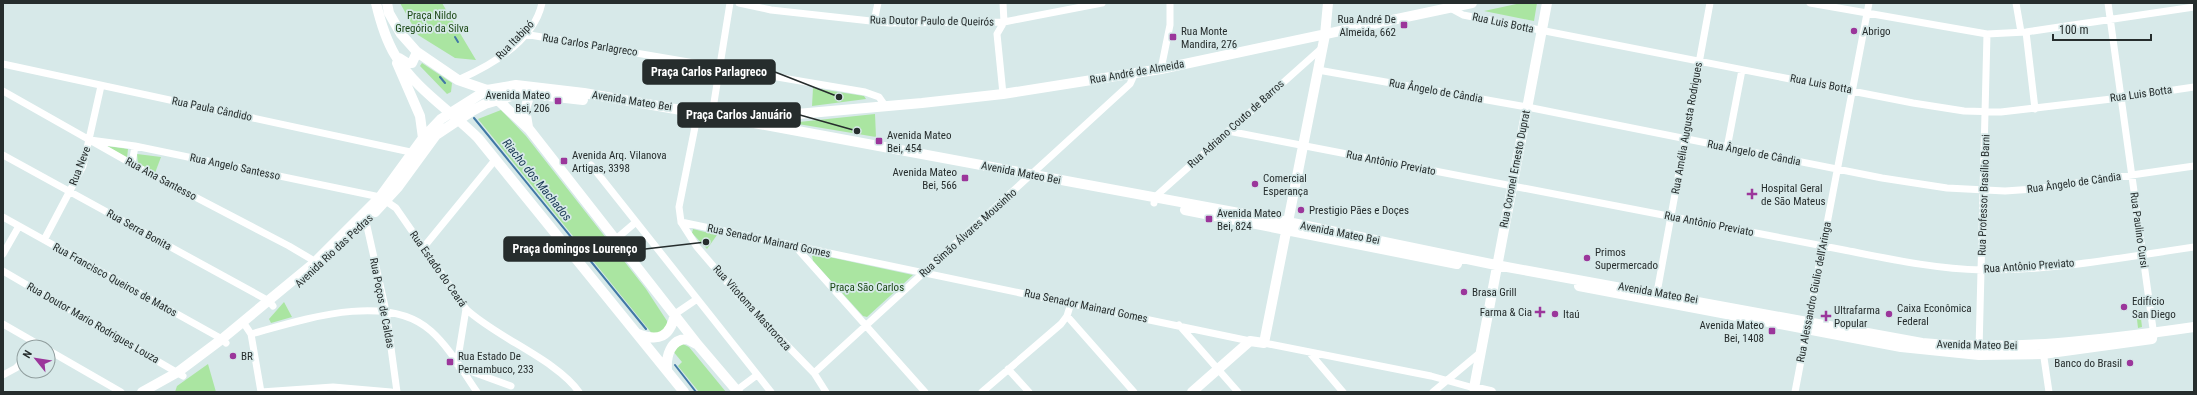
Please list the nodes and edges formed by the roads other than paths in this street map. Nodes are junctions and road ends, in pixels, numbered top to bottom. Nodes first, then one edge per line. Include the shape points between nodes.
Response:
1 (376, 3) edge
2 (387, 3) edge
3 (542, 3) edge
4 (730, 3) edge
5 (739, 3) edge
6 (878, 3) edge
7 (1003, 3) edge
8 (1102, 3) edge
9 (1170, 3) edge
10 (1328, 3) edge
11 (1472, 3) edge
12 (1547, 3) edge
13 (1710, 3) edge
14 (1810, 3) edge
15 (1869, 3) edge
16 (2016, 3) edge
17 (2108, 3) edge
18 (771, 6) edge
19 (2194, 7) edge
20 (1452, 8) junction
21 (1867, 14) junction
22 (2110, 19) junction
23 (874, 21) junction
24 (1004, 22) junction
25 (1542, 31) junction
26 (2024, 32) junction
27 (524, 34) junction
28 (1987, 34) junction
29 (1326, 35) junction
30 (1323, 46) junction
31 (417, 52) junction
32 (395, 55) junction
33 (1699, 61) junction
34 (3, 64) edge
35 (719, 68) junction
36 (1161, 69) junction
37 (1318, 70) junction
38 (1742, 70) junction
39 (1135, 73) junction
40 (458, 80) junction
41 (101, 86) junction
42 (2194, 87) edge
43 (487, 90) junction
44 (1853, 90) junction
45 (3, 91) edge
46 (530, 94) junction
47 (1003, 94) junction
48 (2120, 98) junction
49 (498, 100) junction
50 (886, 107) junction
51 (1527, 108) junction
52 (2035, 109) junction
53 (450, 111) junction
54 (1986, 112) junction
55 (697, 115) junction
56 (798, 115) junction
57 (712, 118) junction
58 (458, 119) junction
59 (738, 120) junction
60 (529, 129) junction
61 (777, 130) junction
62 (1228, 132) junction
63 (423, 138) junction
64 (90, 140) junction
65 (1686, 140) junction
66 (134, 146) junction
67 (1302, 147) junction
68 (1727, 148) junction
69 (3, 154) edge
70 (417, 154) junction
71 (495, 160) junction
72 (132, 164) junction
73 (591, 165) dead end
74 (2194, 166) edge
75 (1837, 169) junction
76 (2132, 174) junction
77 (1030, 178) junction
78 (1511, 186) junction
79 (1984, 191) junction
80 (70, 192) junction
81 (383, 199) junction
82 (1154, 200) junction
83 (1670, 216) junction
84 (3, 217) edge
85 (364, 219) junction
86 (636, 222) junction
87 (681, 222) junction
88 (19, 226) junction
89 (1288, 226) junction
90 (616, 239) junction
91 (44, 240) junction
92 (795, 246) junction
93 (1823, 246) junction
94 (2194, 247) edge
95 (423, 248) junction
96 (3, 254) edge
97 (2143, 254) junction
98 (316, 265) junction
99 (1496, 268) junction
100 (1981, 270) junction
101 (3, 272) edge
102 (925, 273) junction
103 (1656, 297) junction
104 (697, 299) junction
105 (1071, 303) junction
106 (271, 304) junction
107 (466, 309) junction
108 (386, 311) junction
109 (675, 314) junction
110 (1067, 316) junction
111 (3, 324) edge
112 (1179, 325) junction
113 (867, 326) junction
114 (1807, 326) junction
115 (2194, 327) edge
116 (247, 328) junction
117 (638, 334) junction
118 (2194, 334) edge
119 (2154, 336) junction
120 (24, 339) edge
121 (224, 341) junction
122 (1250, 341) junction
123 (1264, 343) junction
124 (698, 345) junction
125 (2043, 349) junction
126 (1979, 351) junction
127 (1309, 352) junction
128 (1481, 352) junction
129 (56, 355) edge
130 (458, 365) junction
131 (16, 368) edge
132 (1008, 369) junction
133 (1218, 369) junction
134 (667, 370) junction
135 (180, 374) junction
136 (814, 374) junction
137 (3, 375) edge
138 (757, 375) junction
139 (1447, 380) junction
140 (511, 386) dead end
141 (1474, 388) junction
142 (576, 391) edge
143 (738, 391) edge
144 (121, 392) edge
145 (142, 392) edge
146 (156, 392) edge
147 (261, 392) edge
148 (391, 392) edge
149 (397, 392) edge
150 (476, 392) edge
151 (684, 392) edge
152 (771, 392) edge
153 (826, 392) edge
154 (925, 392) edge
155 (982, 392) edge
156 (1028, 392) edge
157 (1134, 392) edge
158 (1192, 392) edge
159 (1238, 392) edge
160 (1343, 392) edge
161 (1433, 392) edge
162 (1491, 392) edge
163 (1795, 392) edge
164 (2049, 392) edge

1 - 32 main road
2 - 31 main road via 389,13 401,34
3 - 27 street, Rua Itabipó via 538,15
4 - 35 street
5 - 18 street, Rua Doutor Paulo de Queirós
6 - 23 street
7 - 24 street
8 - 24 street, Rua Doutor Paulo de Queirós
9 - 36 street via 1170,25
10 - 29 main road
11 - 20 main road, Rua André de Almeida
12 - 25 main road, Rua Coronel Ernesto Duprat
13 - 33 street, Rua Amélia Augusta Rodrigues
14 - 21 street
15 - 21 street, Rua Alessandro Giulio dell'Aringa
16 - 26 street
17 - 22 street, Rua Paulino Cursi
18 - 23 street, Rua Doutor Paulo de Queirós
19 - 22 street
20 - 25 street, Rua Luis Botta via 1463,15
20 - 29 main road, Rua André de Almeida
21 - 28 street
21 - 44 street, Rua Alessandro Giulio dell'Aringa
22 - 26 street
22 - 48 street, Rua Paulino Cursi
23 - 24 street, Rua Doutor Paulo de Queirós
24 - 47 street via 997,34
25 - 33 street, Rua Luis Botta
25 - 51 main road, Rua Coronel Ernesto Duprat
26 - 28 street
26 - 52 street
27 - 35 street, Rua Carlos Parlagreco
27 - 40 street, Rua Itabipó via 495,61
28 - 54 street, Rua Professor Brasílio Barni
29 - 30 main road
29 - 36 main road, Rua André de Almeida
30 - 37 main road
30 - 62 street, Rua Adriano Couto de Barros
31 - 32 main road via 412,63 407,63
31 - 40 main road
32 - 53 main road via 428,94
32 - 63 main road via 420,116
33 - 38 street, Rua Luis Botta
33 - 65 street, Rua Amélia Augusta Rodrigues
34 - 41 street, Rua Paula Cândido
35 - 50 street, Rua Carlos Parlagreco via 874,94 881,98
35 - 57 street
36 - 39 main road, Rua André de Almeida
37 - 51 street, Rua Ângelo de Cândia
37 - 67 main road
38 - 44 street, Rua Luis Botta
38 - 68 street
39 - 47 main road, Rua André de Almeida
39 - 77 street, Rua Simão Álvares Mousinho via 1130,84
40 - 43 main road
41 - 64 street, Rua Neve
41 - 70 street, Rua Paula Cândido
42 - 48 street, Rua Luis Botta
43 - 49 main road
43 - 53 main road, Avenida Rio das Pedras
43 - 55 main road, Avenida Mateo Bei via 516,85 584,93
44 - 54 street, Rua Luis Botta via 1939,108
44 - 75 street, Rua Alessandro Giulio dell'Aringa
45 - 64 street, Rua Ana Santesso
46 - 49 main road, Avenida Mateo Bei
46 - 55 main road, Avenida Mateo Bei
46 - 60 main road via 525,109
47 - 50 main road, Rua André de Almeida
48 - 52 street, Rua Luis Botta
48 - 76 street, Rua Paulino Cursi
49 - 58 main road, Avenida Rio das Pedras
49 - 60 main road
50 - 56 main road, Rua André de Almeida
51 - 65 street, Rua Ângelo de Cândia
51 - 78 main road, Rua Coronel Ernesto Duprat
52 - 54 street, Rua Luis Botta
53 - 58 main road
53 - 63 main road, Avenida Rio das Pedras
54 - 79 street, Rua Professor Brasílio Barni
55 - 57 main road, Avenida Mateo Bei
55 - 87 street via 679,207
56 - 59 main road, Rua André de Almeida
56 - 61 main road, Rua André de Almeida
57 - 59 main road, Avenida Mateo Bei
57 - 61 main road, Avenida Mateo Bei
58 - 70 main road, Avenida Rio das Pedras via 436,135
58 - 71 main road via 478,138
59 - 61 main road, Avenida Mateo Bei
60 - 90 main road
61 - 77 main road, Avenida Mateo Bei
62 - 67 street, Rua Antônio Previato
62 - 82 street, Rua Adriano Couto de Barros
63 - 70 main road, Avenida Rio das Pedras
64 - 66 street, Rua Angelo Santesso
64 - 72 street, Rua Ana Santesso
64 - 80 street, Rua Neve via 83,166
65 - 68 street, Rua Ângelo de Cândia
65 - 83 street, Rua Amélia Augusta Rodrigues
66 - 72 street
66 - 81 street, Rua Angelo Santesso
67 - 78 street, Rua Antônio Previato
67 - 89 main road
68 - 75 street, Rua Ângelo de Cândia
69 - 80 street, Rua Serra Bonita
70 - 81 main road, Avenida Rio das Pedras
71 - 95 street
71 - 117 main road
72 - 98 street, Rua Ana Santesso via 289,246
73 - 86 street
74 - 76 street, Rua Ângelo de Cândia
75 - 79 street, Rua Ângelo de Cândia via 1917,184
75 - 93 street, Rua Alessandro Giulio dell'Aringa
76 - 79 street, Rua Ângelo de Cândia via 2035,189
76 - 97 street, Rua Paulino Cursi
77 - 82 main road, Avenida Mateo Bei
77 - 102 street, Rua Simão Álvares Mousinho
78 - 83 street, Rua Antônio Previato
78 - 99 main road, Rua Coronel Ernesto Duprat
79 - 100 street, Rua Professor Brasílio Barni
80 - 91 street, Rua Neve
80 - 106 street, Rua Serra Bonita
81 - 85 main road, Avenida Rio das Pedras
81 - 95 street, Rua Estado do Ceará via 396,208
82 - 89 main road, Avenida Mateo Bei
83 - 93 street, Rua Antônio Previato
83 - 103 street, Rua Amélia Augusta Rodrigues
84 - 88 street, Rua Francisco Queiros de Matos
85 - 98 main road, Avenida Rio das Pedras
85 - 108 street, Rua Poços de Caldas
86 - 90 street
86 - 104 street
87 - 92 street, Rua Senador Mainard Gomes
87 - 136 street, Rua Vitotoma Mastroroza via 697,247 738,294
88 - 91 street, Rua Francisco Queiros de Matos
88 - 96 street
89 - 99 main road, Avenida Mateo Bei
89 - 123 main road
90 - 109 main road
91 - 121 street, Rua Francisco Queiros de Matos
92 - 102 street, Rua Senador Mainard Gomes
92 - 113 street
93 - 100 street, Rua Antônio Previato via 1911,263
93 - 114 street, Rua Alessandro Giulio dell'Aringa
94 - 97 street, Rua Antônio Previato
95 - 107 street, Rua Estado do Ceará
97 - 100 street, Rua Antônio Previato via 2052,266
97 - 119 street, Rua Paulino Cursi
98 - 106 main road, Avenida Rio das Pedras
99 - 103 main road, Avenida Mateo Bei
99 - 128 main road, Rua Coronel Ernesto Duprat
100 - 126 street, Rua Professor Brasílio Barni
101 - 135 street, Rua Doutor Mario Rodrigues Louza
102 - 105 street, Rua Senador Mainard Gomes
102 - 113 street, Rua Simão Álvares Mousinho
103 - 114 main road, Avenida Mateo Bei
104 - 109 street
104 - 138 street
105 - 110 street
105 - 112 street, Rua Senador Mainard Gomes
106 - 116 main road, Avenida Rio das Pedras
107 - 130 street
107 - 142 street, Rua Estado do Ceará via 486,326 562,374
108 - 116 street via 315,317
108 - 130 street via 405,316 431,331
108 - 149 street, Rua Poços de Caldas
109 - 117 main road via 670,331 662,336 650,338
109 - 124 main road
110 - 132 street
110 - 157 street
111 - 120 street
112 - 122 street, Rua Senador Mainard Gomes
112 - 133 street
113 - 136 street, Rua Simão Álvares Mousinho
113 - 154 street
114 - 126 main road, Avenida Mateo Bei via 1901,347
114 - 163 street, Rua Alessandro Giulio dell'Aringa
115 - 119 main road, Avenida Mateo Bei
116 - 121 main road, Avenida Rio das Pedras
116 - 147 street
117 - 134 main road
118 - 119 main road, Avenida Mateo Bei
119 - 125 main road, Avenida Mateo Bei
121 - 135 main road, Avenida Rio das Pedras
122 - 123 main road, Rua Senador Mainard Gomes
122 - 133 main road
123 - 127 street, Rua Senador Mainard Gomes
124 - 134 main road via 687,339 676,342 667,354
124 - 143 main road
125 - 126 main road, Avenida Mateo Bei
125 - 164 street
127 - 139 street, Rua Senador Mainard Gomes
127 - 160 street
128 - 139 street
128 - 141 main road, Rua Coronel Ernesto Duprat
129 - 144 street
130 - 140 street
130 - 150 street
131 - 137 street
132 - 155 street
132 - 156 street
133 - 158 main road
133 - 159 street
134 - 151 main road
135 - 145 main road, Avenida Rio das Pedras
135 - 146 main road, Avenida Rio das Pedras
136 - 153 street, Rua Vitotoma Mastroroza
138 - 143 street
138 - 152 street
139 - 141 street, Rua Senador Mainard Gomes
139 - 161 street
141 - 162 main road, Rua Senador Mainard Gomes
147 - 148 street via 333,387

